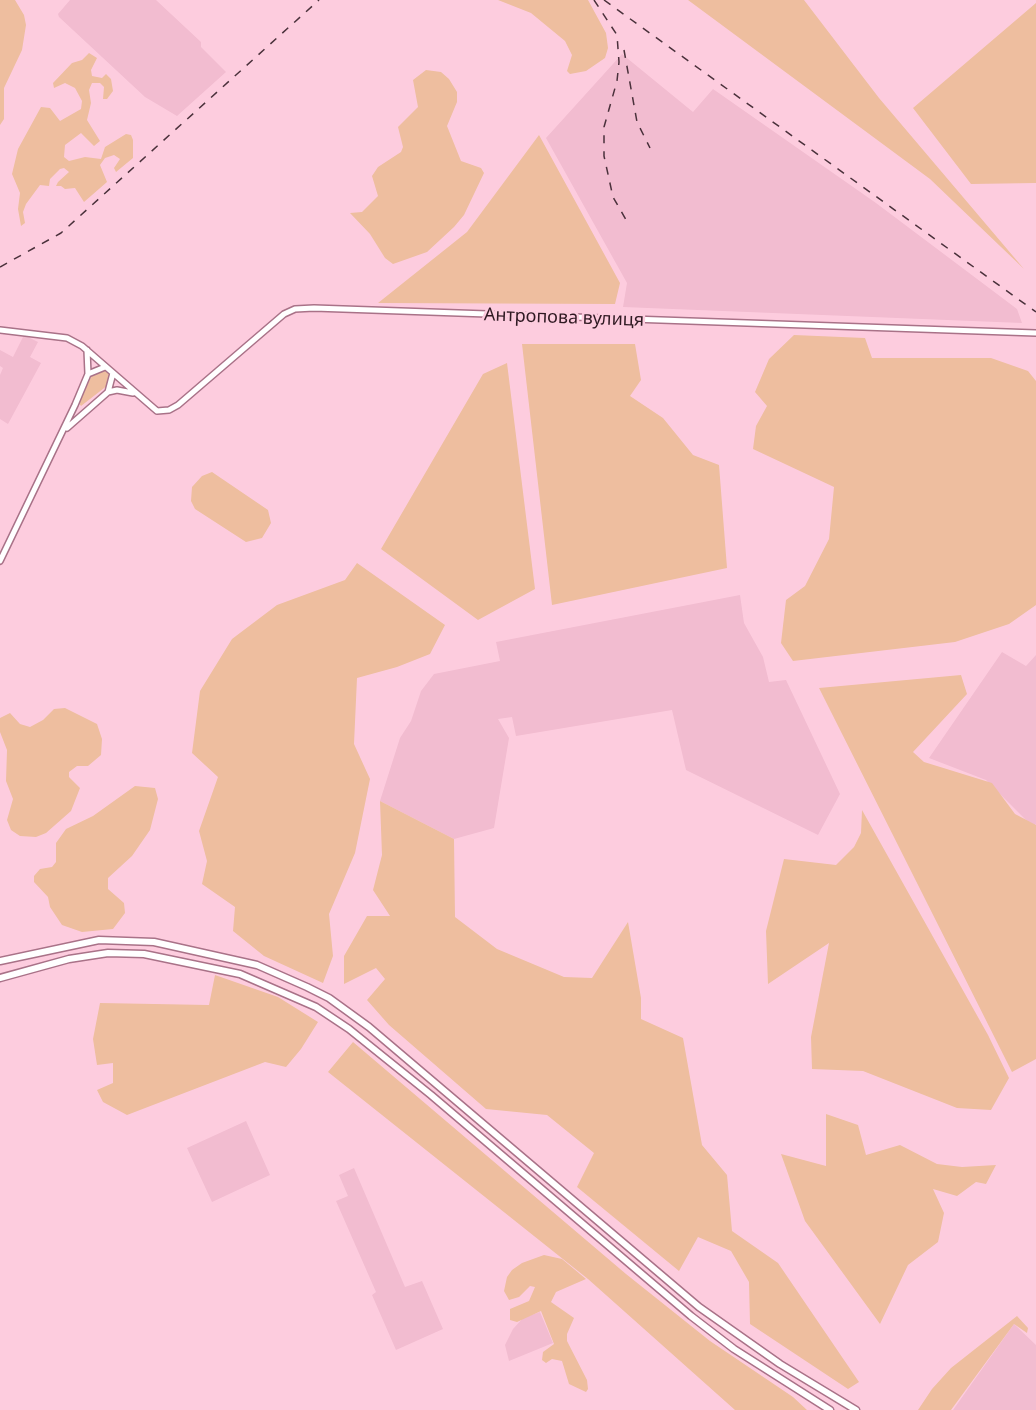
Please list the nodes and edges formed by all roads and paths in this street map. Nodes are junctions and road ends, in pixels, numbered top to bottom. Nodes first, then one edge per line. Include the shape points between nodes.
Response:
1 (0, 330) edge
2 (1036, 333) edge
3 (87, 350) junction
4 (105, 366) junction
5 (113, 373) junction
6 (88, 374) junction
7 (108, 392) junction
8 (134, 393) junction
9 (75, 405) junction
10 (84, 412) junction
11 (64, 431) junction
12 (0, 561) edge
13 (0, 961) edge
14 (0, 978) edge
15 (484, 1123) junction
16 (475, 1133) junction
17 (780, 1364) junction
18 (773, 1375) junction
19 (854, 1409) edge
20 (830, 1410) edge
21 (862, 1410) edge

1 - 3 main road, Антропова вулиця via 67,338
2 - 8 main road, Антропова вулиця via 295,309 169,410 157,411
3 - 4 main road, Антропова вулиця
3 - 6 main road
4 - 5 main road, Антропова вулиця
4 - 6 main road
5 - 7 main road
5 - 8 main road, Антропова вулиця
6 - 9 main road
7 - 8 main road
7 - 10 main road
9 - 10 main road
9 - 11 main road
10 - 11 main road
11 - 12 main road
13 - 15 main road via 117,939 154,942 257,965 328,998 369,1027
14 - 16 main road via 60,960 117,953 171,958 240,974 334,1018
15 - 16 main road
15 - 17 main road via 691,1300
16 - 18 main road via 652,1285
17 - 18 main road
17 - 19 main road
18 - 20 main road
19 - 21 main road

